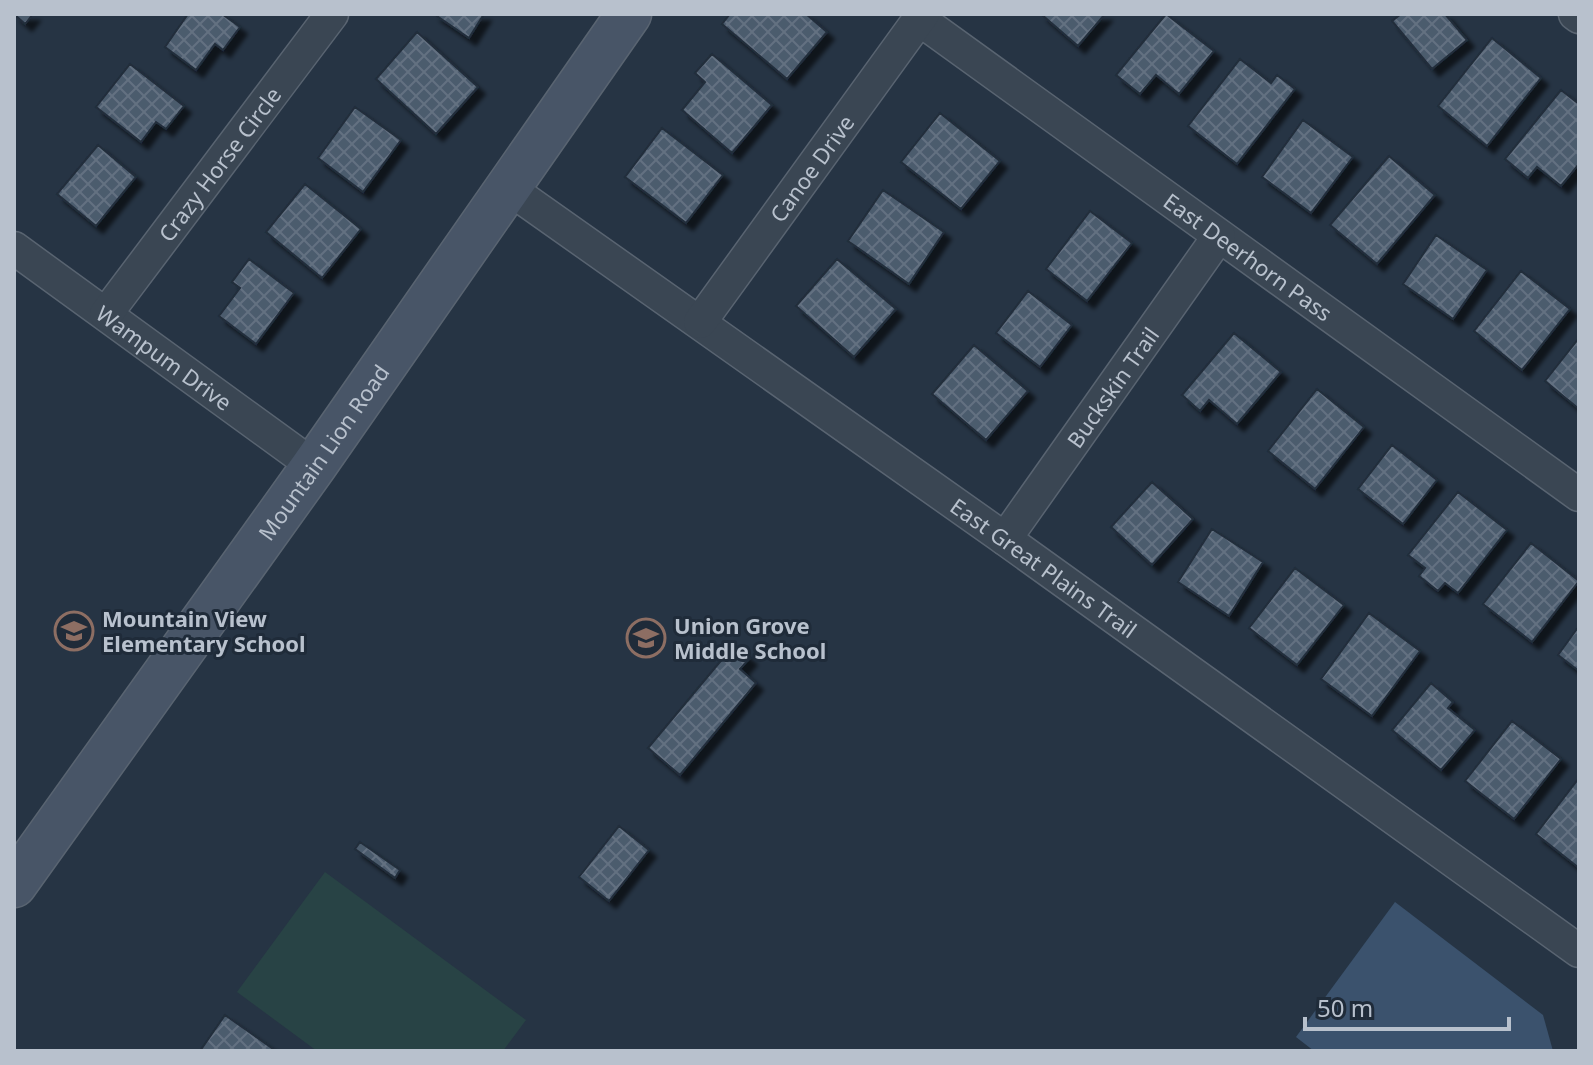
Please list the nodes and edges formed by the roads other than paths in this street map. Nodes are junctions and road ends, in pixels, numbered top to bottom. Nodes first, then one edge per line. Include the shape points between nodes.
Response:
1 (332, 14) edge
2 (629, 14) edge
3 (921, 17) edge
4 (507, 187) junction
5 (1219, 236) junction
6 (14, 248) edge
7 (106, 314) junction
8 (700, 322) junction
9 (314, 466) junction
10 (1579, 495) edge
11 (1005, 539) junction
12 (14, 885) edge
13 (1579, 951) edge

1 - 7 street, Crazy Horse Circle
2 - 4 street, Mountain Lion Road
3 - 5 street, East Deerhorn Pass
3 - 8 street, Canoe Drive
4 - 8 street, East Great Plains Trail
4 - 9 street, Mountain Lion Road
5 - 10 street, East Deerhorn Pass
5 - 11 street, Buckskin Trail
6 - 7 street, Wampum Drive
7 - 9 street, Wampum Drive
8 - 11 street, East Great Plains Trail
9 - 12 street, Mountain Lion Road
11 - 13 street, East Great Plains Trail

